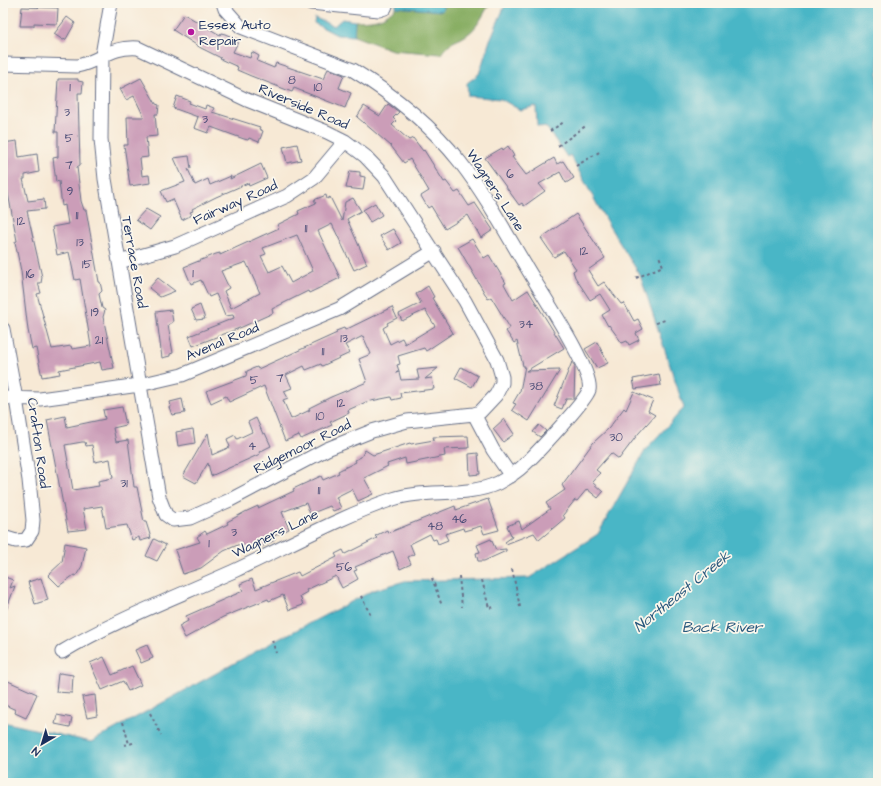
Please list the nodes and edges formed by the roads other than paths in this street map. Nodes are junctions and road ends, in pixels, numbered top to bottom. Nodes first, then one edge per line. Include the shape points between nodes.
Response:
1 (111, 3) edge
2 (223, 3) edge
3 (311, 3) edge
4 (387, 3) edge
5 (359, 5) edge
6 (102, 55) junction
7 (3, 64) edge
8 (345, 141) junction
9 (434, 251) junction
10 (119, 262) junction
11 (3, 329) edge
12 (139, 385) junction
13 (3, 398) edge
14 (16, 399) junction
15 (474, 414) junction
16 (511, 476) junction
17 (173, 520) joint
18 (4, 538) edge
19 (62, 652) dead end

1 - 6 street, Terrace Road
2 - 16 street, Wagners Lane via 232,19 241,27 353,70 391,96 416,116 460,161 491,207 572,345 590,382 582,401 532,458
3 - 5 street
4 - 5 street via 385,8 380,10
6 - 7 street, Riverside Road via 77,66
6 - 8 street, Riverside Road via 121,48 138,48 247,100
6 - 10 street, Terrace Road via 101,138 109,210
8 - 9 street, Riverside Road via 376,165
8 - 10 street, Fairway Road via 314,178 287,196 175,246
9 - 12 street, Avenal Road via 339,309 199,370
9 - 15 street, Riverside Road via 501,371 502,383 496,395
10 - 12 street, Terrace Road
11 - 14 street, Crafton Road
12 - 14 street, Avenal Road via 69,395
12 - 17 street, Terrace Road via 159,498 166,515
13 - 14 street, Avenal Road
14 - 18 street, Crafton Road via 29,480 32,531 26,540
15 - 16 street via 493,450
15 - 17 street, Ridgemoor Road via 407,421 372,431 327,449 207,511 190,518
16 - 19 street, Wagners Lane via 486,487 397,497 380,503 80,641

